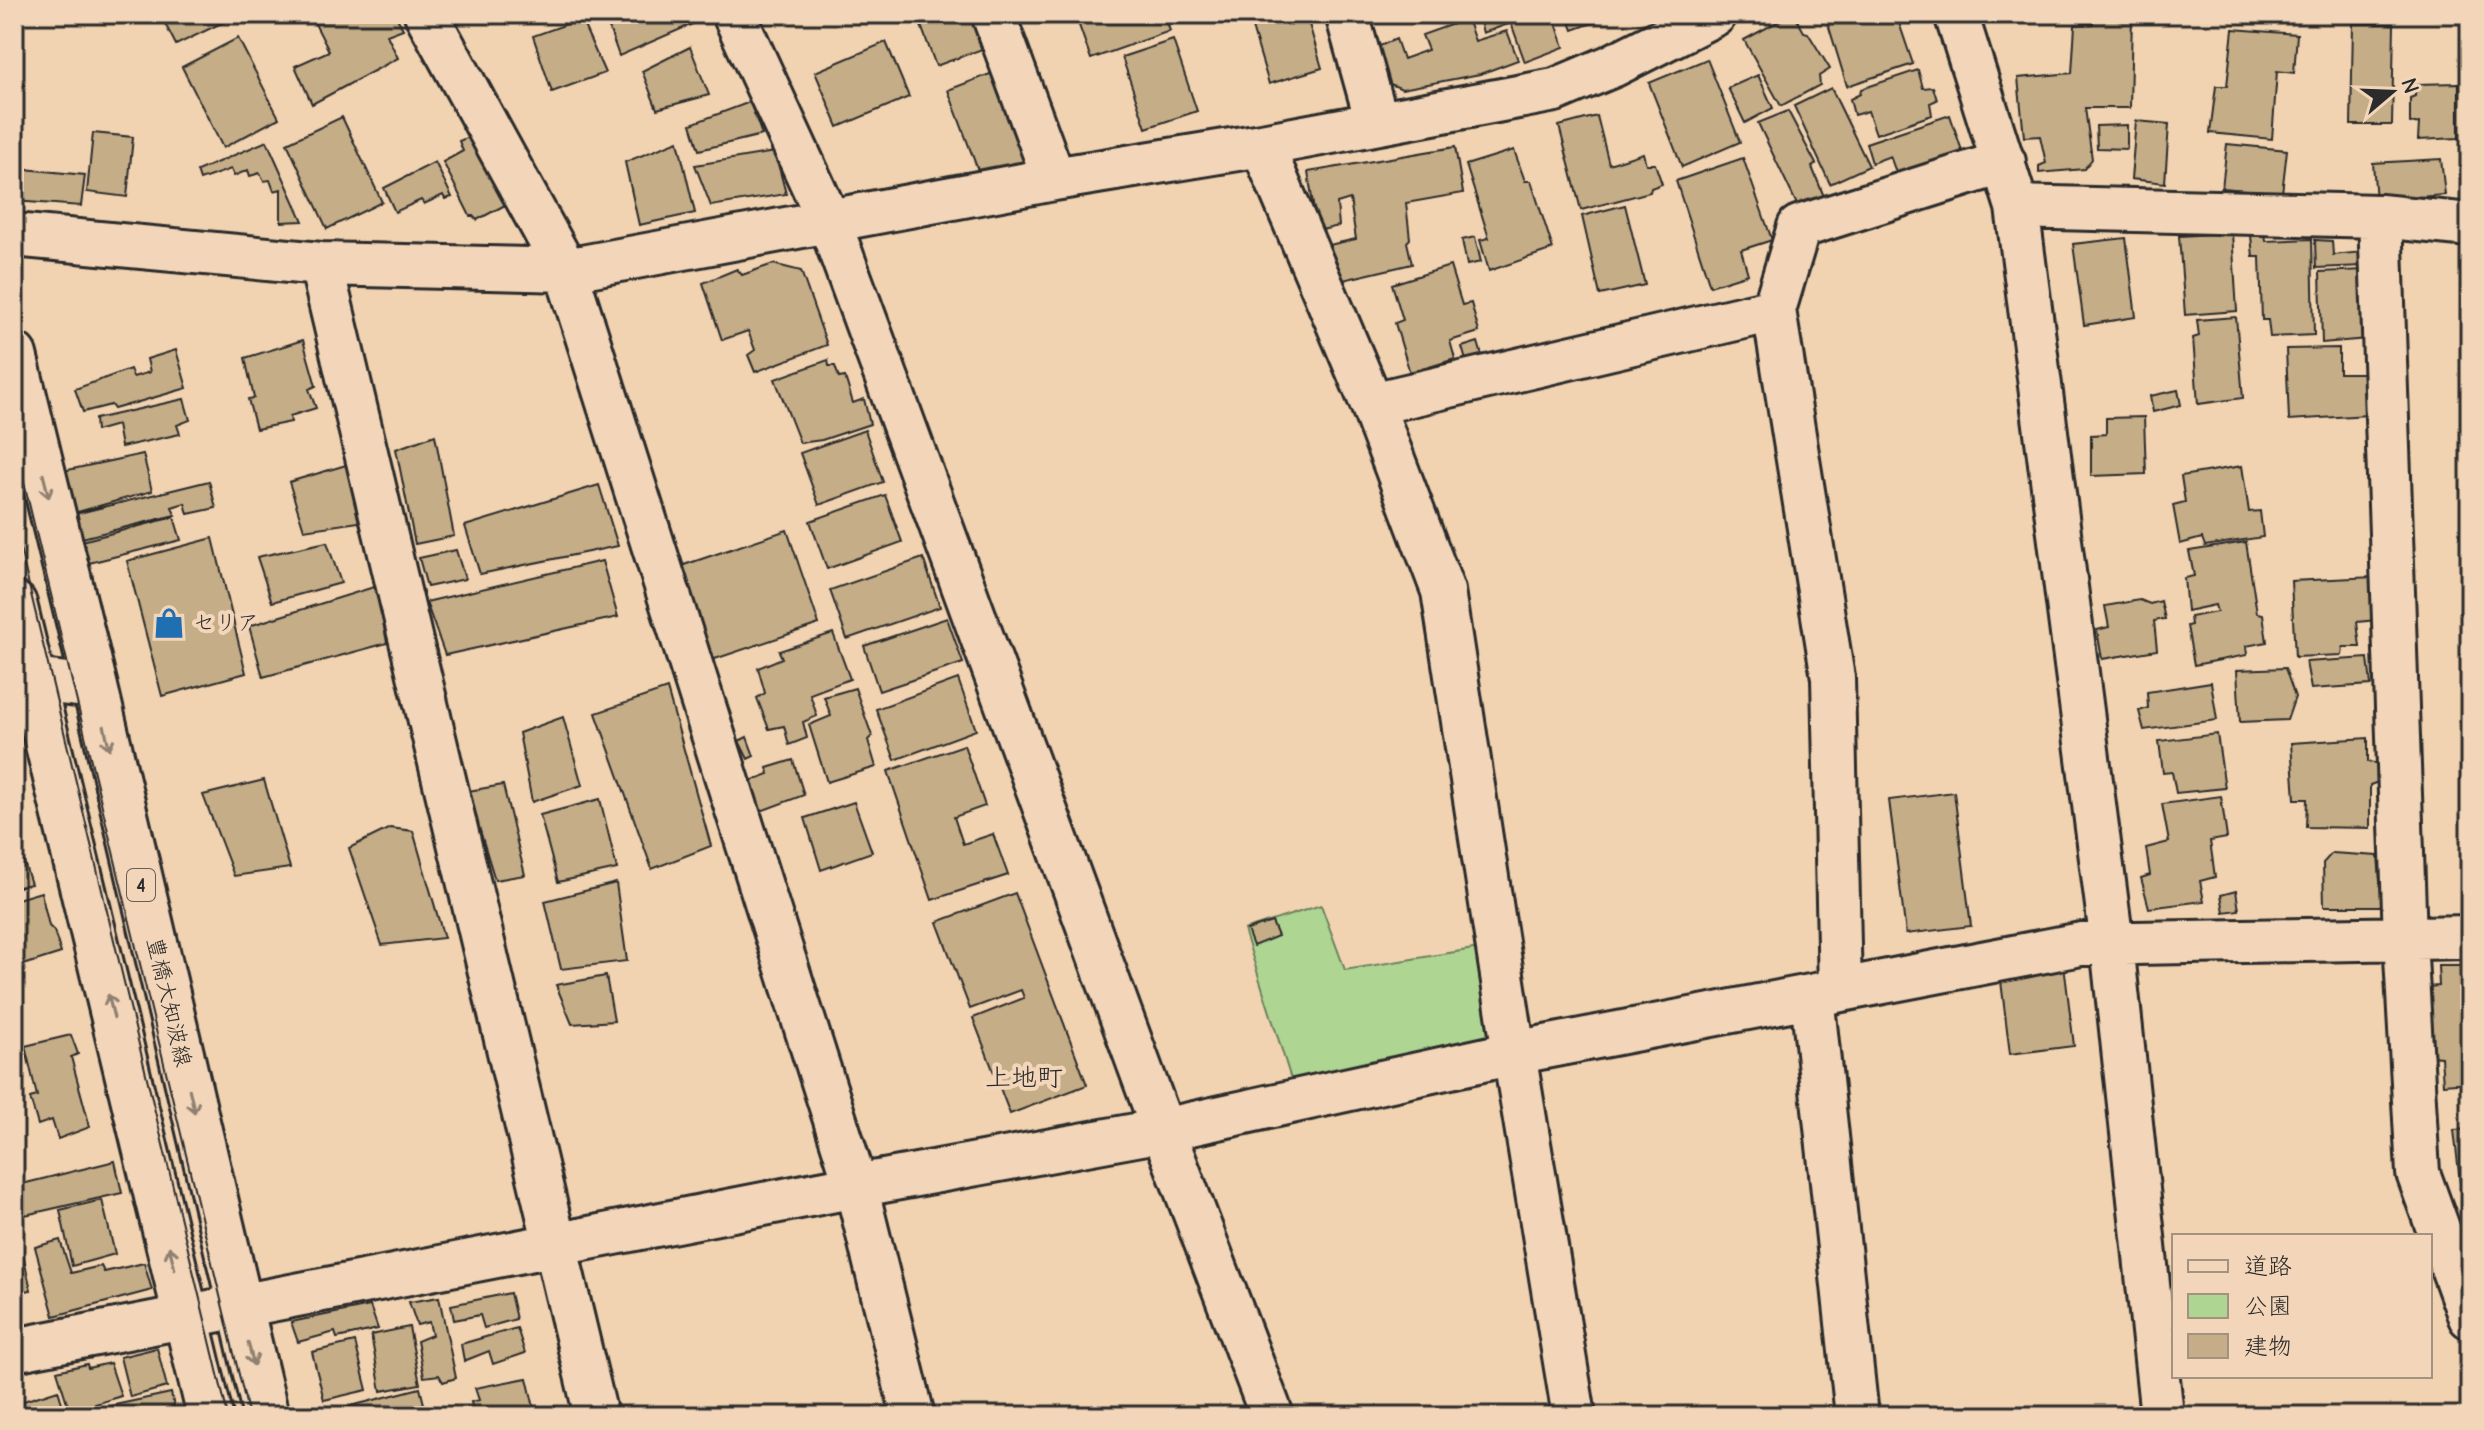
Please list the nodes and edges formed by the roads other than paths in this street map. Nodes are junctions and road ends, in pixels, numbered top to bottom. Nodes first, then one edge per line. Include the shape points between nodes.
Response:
1 (426, 14) edge
2 (734, 14) edge
3 (993, 14) edge
4 (1347, 14) edge
5 (1715, 14) edge
6 (1956, 14) edge
7 (1377, 122) junction
8 (1262, 145) junction
9 (2004, 162) junction
10 (1054, 179) junction
11 (2017, 207) junction
12 (2380, 216) junction
13 (829, 221) junction
14 (2470, 225) edge
15 (14, 235) edge
16 (321, 264) junction
17 (566, 270) junction
18 (1774, 310) junction
19 (14, 355) edge
20 (1372, 404) junction
21 (14, 604) edge
22 (23, 679) edge
23 (95, 687) junction
24 (2470, 937) edge
25 (2405, 939) junction
26 (2112, 944) junction
27 (1826, 993) junction
28 (1514, 1053) junction
29 (1163, 1130) junction
30 (856, 1186) junction
31 (556, 1244) junction
32 (240, 1307) junction
33 (2470, 1317) edge
34 (187, 1318) junction
35 (14, 1350) edge
36 (210, 1416) edge
37 (266, 1416) edge
38 (596, 1416) edge
39 (913, 1416) edge
40 (1272, 1416) edge
41 (1574, 1416) edge
42 (1857, 1416) edge
43 (2162, 1416) edge

1 - 17 street
2 - 13 street
3 - 10 street
4 - 7 street
5 - 7 street via 1555,90
6 - 9 street
7 - 8 street
8 - 10 street
8 - 20 street
9 - 11 street
9 - 18 street via 1799,227
10 - 13 street
11 - 12 street
11 - 26 street
12 - 14 street
12 - 25 street
13 - 17 street
13 - 29 street
15 - 16 street
16 - 17 street
16 - 31 street
17 - 30 street
18 - 20 street
18 - 27 street via 1833,678
19 -> 23 main road, 豊橋大知波線 / 4
20 - 28 street via 1443,591
21 - 22 main road
22 - 23 street
34 -> 22 main road
23 -> 32 main road, 豊橋大知波線 / 4
24 - 25 street
25 - 26 street
25 - 33 street via 2418,1173
26 - 27 street via 2081,944
26 - 43 street
27 - 28 street
27 - 42 street
28 - 29 street
28 - 41 street
29 - 30 street
29 - 40 street
30 - 31 street
30 - 39 street
31 - 32 street
31 - 38 street
32 - 34 street
32 -> 37 main road, 豊橋大知波線 / 4
34 - 35 street
34 - 36 main road

